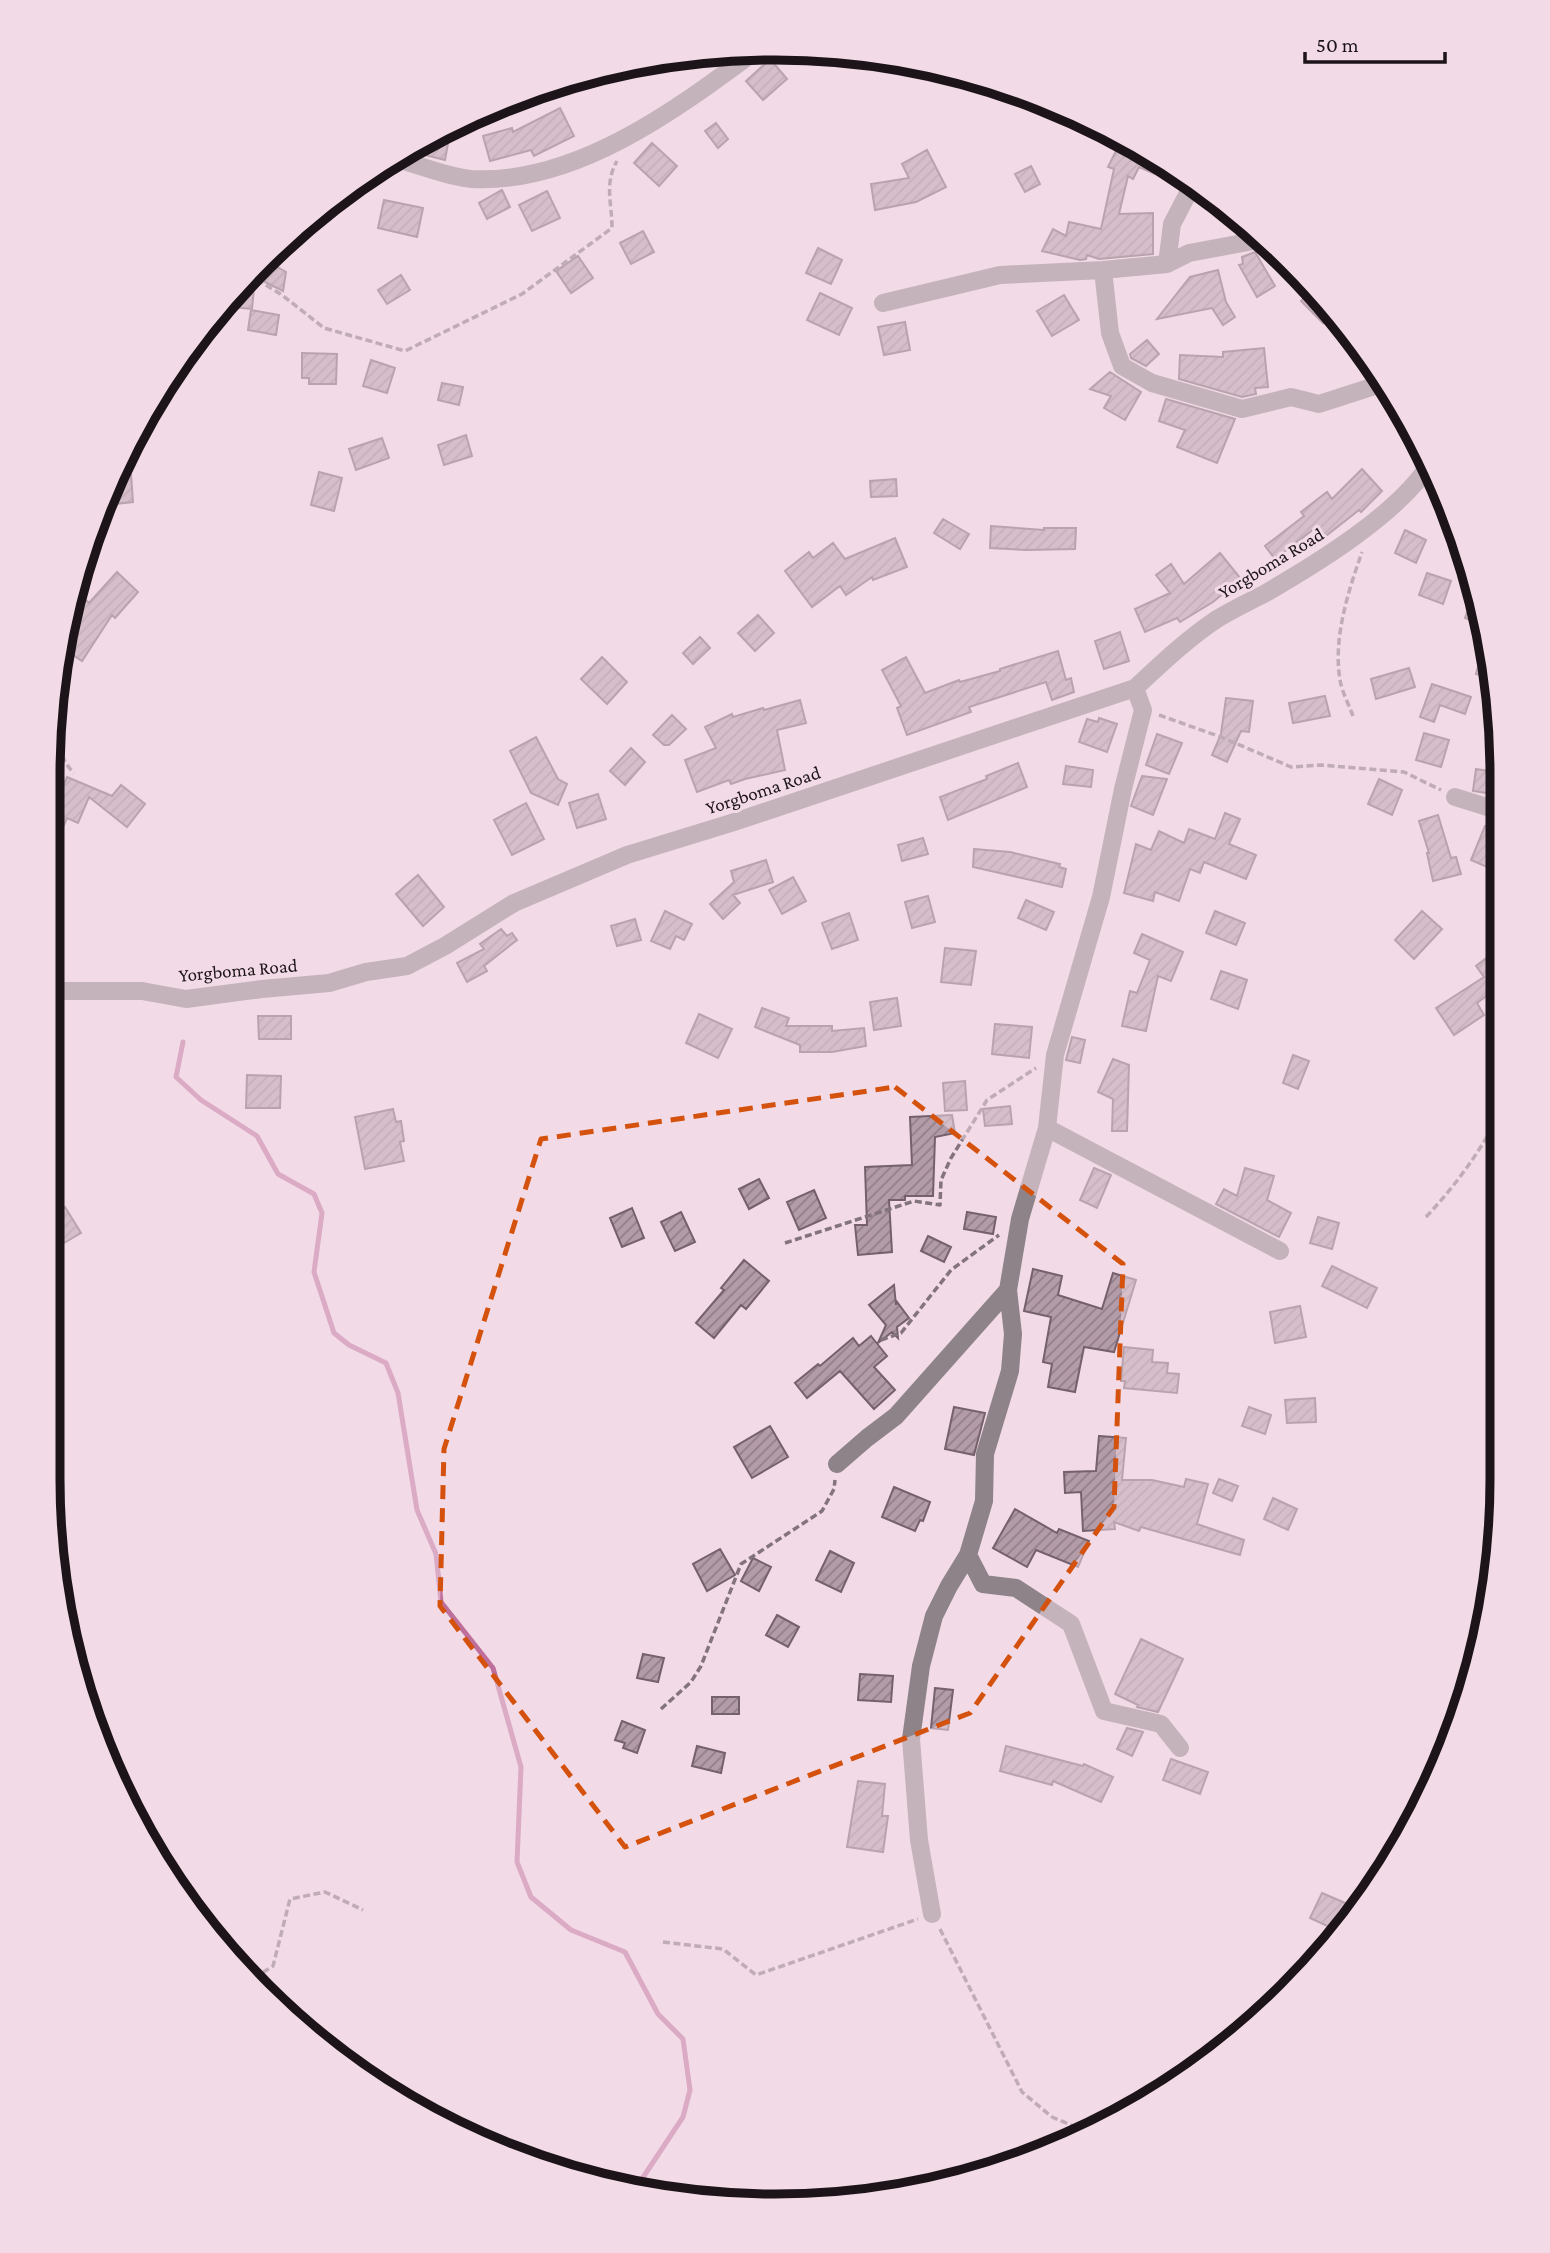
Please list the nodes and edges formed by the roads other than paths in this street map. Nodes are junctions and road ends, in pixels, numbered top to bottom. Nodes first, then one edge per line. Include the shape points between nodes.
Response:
1 (742, 61) edge
2 (406, 162) edge
3 (1189, 191) edge
4 (1252, 241) edge
5 (1167, 264) junction
6 (1103, 270) junction
7 (883, 303) dead end
8 (1375, 386) edge
9 (1424, 474) edge
10 (1135, 688) junction
11 (1455, 797) road end
12 (1490, 808) edge
13 (60, 990) edge
14 (1047, 1128) junction
15 (1280, 1251) dead end
16 (1008, 1290) junction
17 (837, 1464) road end
18 (968, 1555) junction
19 (1180, 1748) dead end
20 (932, 1914) road end

1 - 2 street via 671,113 550,170 511,179 467,179
3 - 5 street via 1172,224
4 - 5 street via 1189,253
5 - 6 street
6 - 7 street via 1000,275
6 - 8 street via 1110,333 1122,366 1152,383 1242,409 1292,397 1319,404
9 - 10 street, Yorgboma Road via 1364,530 1217,619
10 - 13 street, Yorgboma Road via 627,855 514,903 407,966 330,983 186,999 142,991
10 - 14 street via 1143,710 1101,897 1055,1055
11 - 12 street
14 - 15 street
14 - 16 street via 1020,1219
16 - 17 street via 897,1416
16 - 18 street via 1013,1334 1010,1371 985,1454 984,1501
18 - 19 street via 983,1584 1016,1588 1071,1624 1104,1711 1161,1724
18 - 20 street via 934,1616 921,1666 911,1739 919,1840

